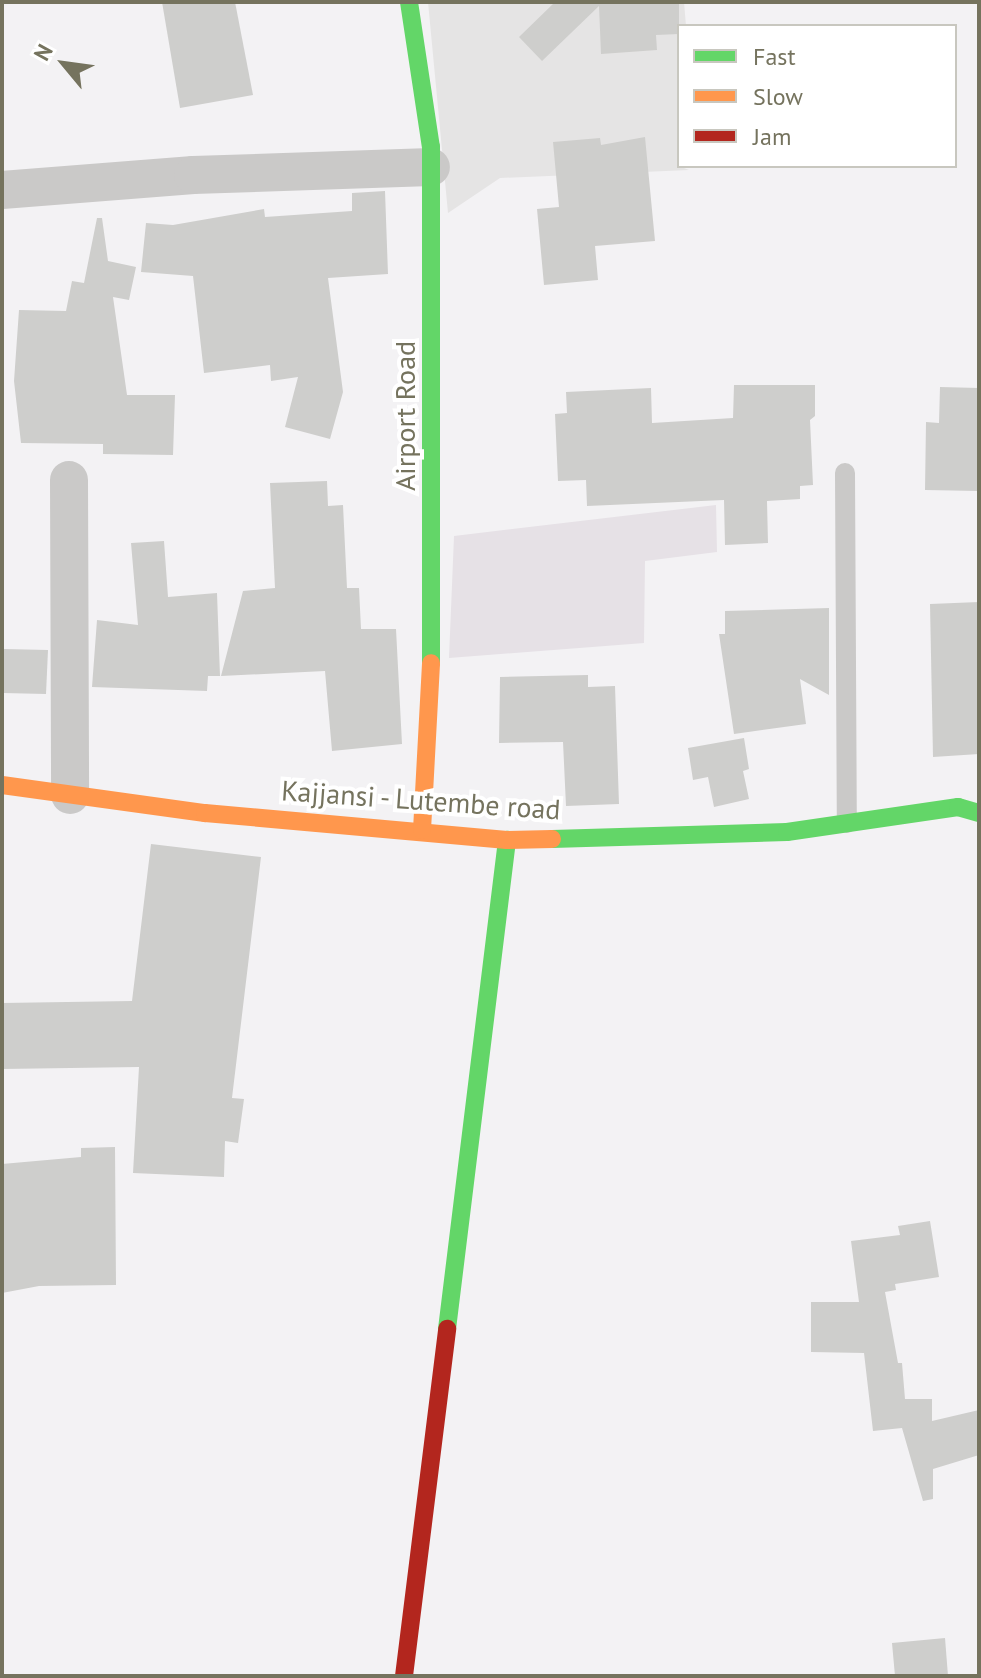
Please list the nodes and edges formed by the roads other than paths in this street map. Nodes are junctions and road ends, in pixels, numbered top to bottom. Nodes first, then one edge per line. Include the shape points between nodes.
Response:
1 (409, 2) edge
2 (431, 167) junction
3 (2, 190) edge
4 (845, 473) dead end
5 (69, 480) dead end
6 (2, 785) edge
7 (70, 795) junction
8 (979, 813) edge
9 (847, 823) junction
10 (422, 830) junction
11 (507, 840) junction
12 (404, 1676) edge

1 - 2 street, Airport Road
2 - 3 street via 193,175
2 - 10 street, Airport Road via 435,593
4 - 9 lane
5 - 7 street
6 - 7 street, Kajjansi - Lutembe road
7 - 10 street, Kajjansi - Lutembe road via 205,813
8 - 9 street, Kajjansi - Lutembe road via 958,807
9 - 11 street, Kajjansi - Lutembe road via 787,832
10 - 11 street, Kajjansi - Lutembe road
11 - 12 street

